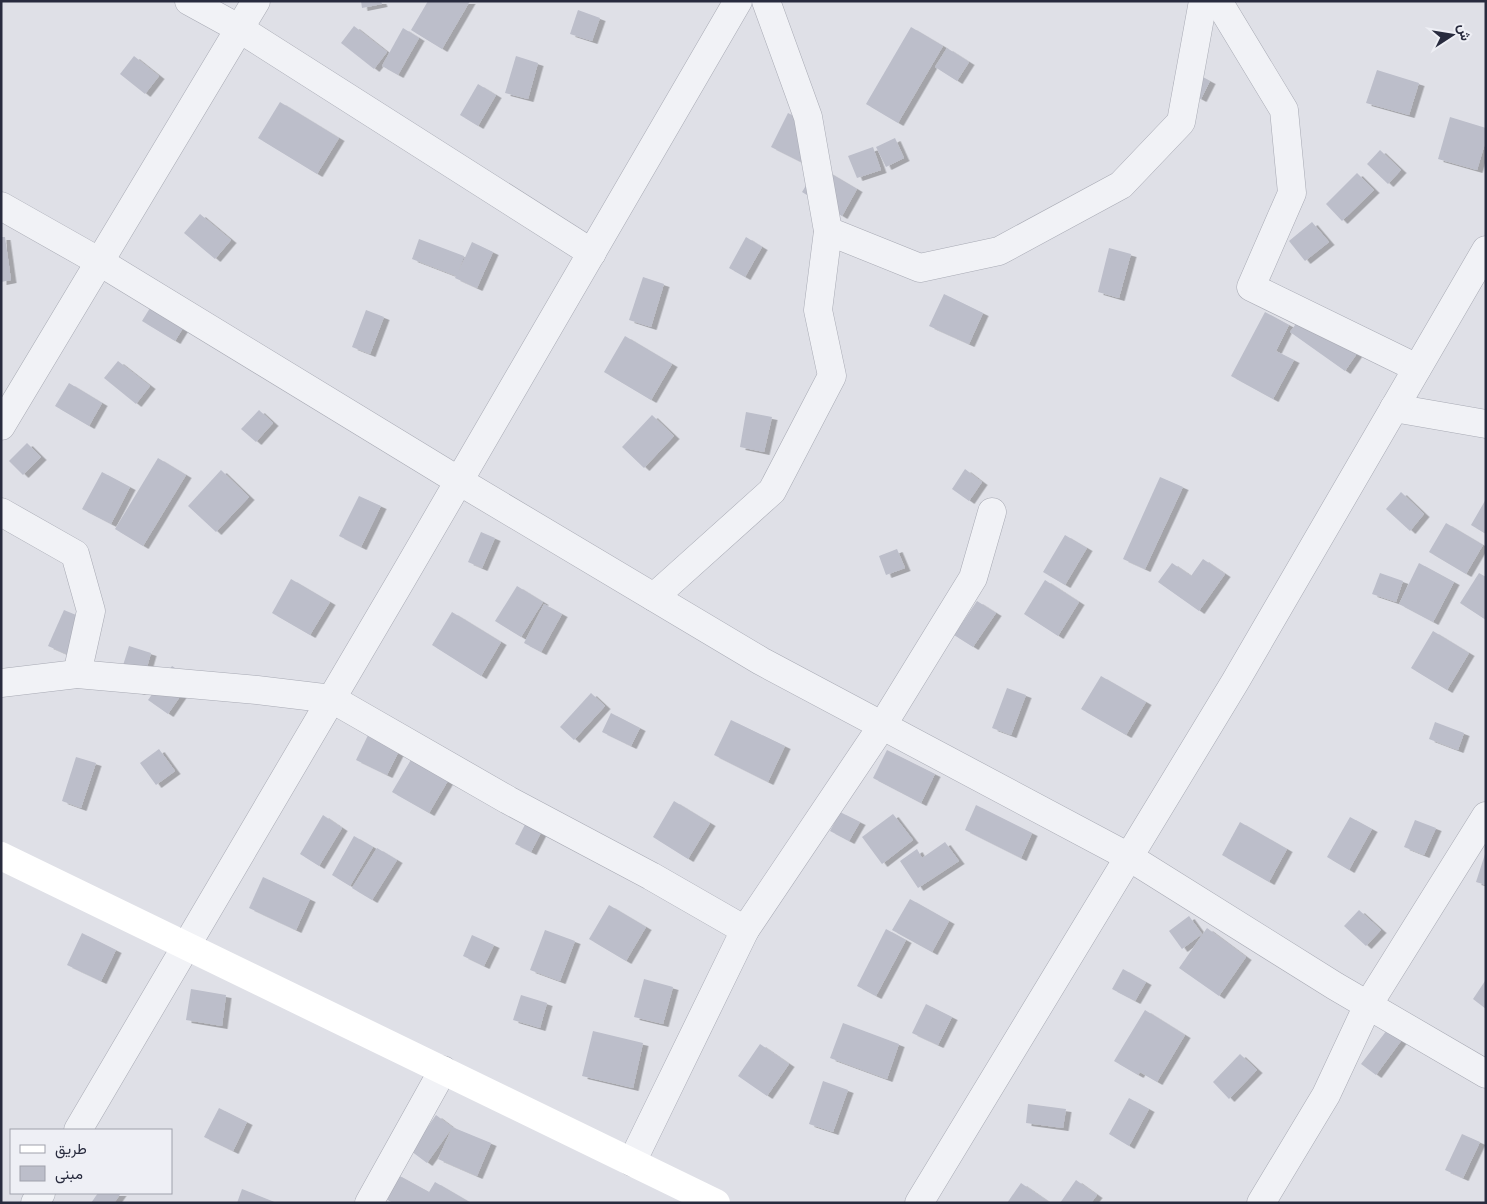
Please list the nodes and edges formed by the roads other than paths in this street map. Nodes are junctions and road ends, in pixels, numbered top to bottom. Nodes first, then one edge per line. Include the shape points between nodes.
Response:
1 (190, 1) edge
2 (256, 1) edge
3 (738, 1) edge
4 (766, 1) edge
5 (1203, 1) edge
6 (1218, 1) edge
7 (240, 29) junction
8 (1, 206) edge
9 (828, 231) junction
10 (1486, 250) edge
11 (592, 253) junction
12 (100, 262) junction
13 (1417, 368) junction
14 (1394, 408) junction
15 (1486, 424) edge
16 (1, 426) edge
17 (459, 481) junction
18 (1, 512) edge
19 (992, 512) dead end
20 (654, 597) junction
21 (77, 674) junction
22 (1, 683) edge
23 (332, 699) junction
24 (882, 726) junction
25 (1486, 816) edge
26 (1, 856) edge
27 (1129, 857) junction
28 (745, 930) junction
29 (186, 946) junction
30 (1368, 1005) junction
31 (443, 1070) junction
32 (1486, 1074) edge
33 (79, 1129) edge
34 (632, 1162) junction
35 (369, 1203) edge
36 (716, 1203) edge
37 (919, 1203) edge
38 (1261, 1203) edge

1 - 7 street
2 - 7 street
3 - 11 street
4 - 9 street via 808,116
5 - 9 street via 1181,122 1121,185 999,251 920,268
6 - 13 street via 1284,110 1292,194 1251,288
7 - 11 street
7 - 12 street
8 - 12 street
9 - 20 street via 818,310 832,376 772,491
10 - 13 street
11 - 17 street
12 - 16 street
12 - 17 street
13 - 14 street
14 - 15 street
14 - 27 street via 1236,682
17 - 20 street
17 - 23 street
18 - 21 street via 75,554 92,611
19 - 24 street via 973,578
20 - 24 street via 761,661
21 - 22 street
21 - 23 street
23 - 28 street
23 - 29 street
24 - 27 street
24 - 28 street
25 - 30 street
26 - 29 street
27 - 30 street
27 - 37 street
28 - 34 street
29 - 31 street
29 - 33 street
30 - 32 street
30 - 38 street via 1326,1095
31 - 34 street
31 - 35 street
34 - 36 street

